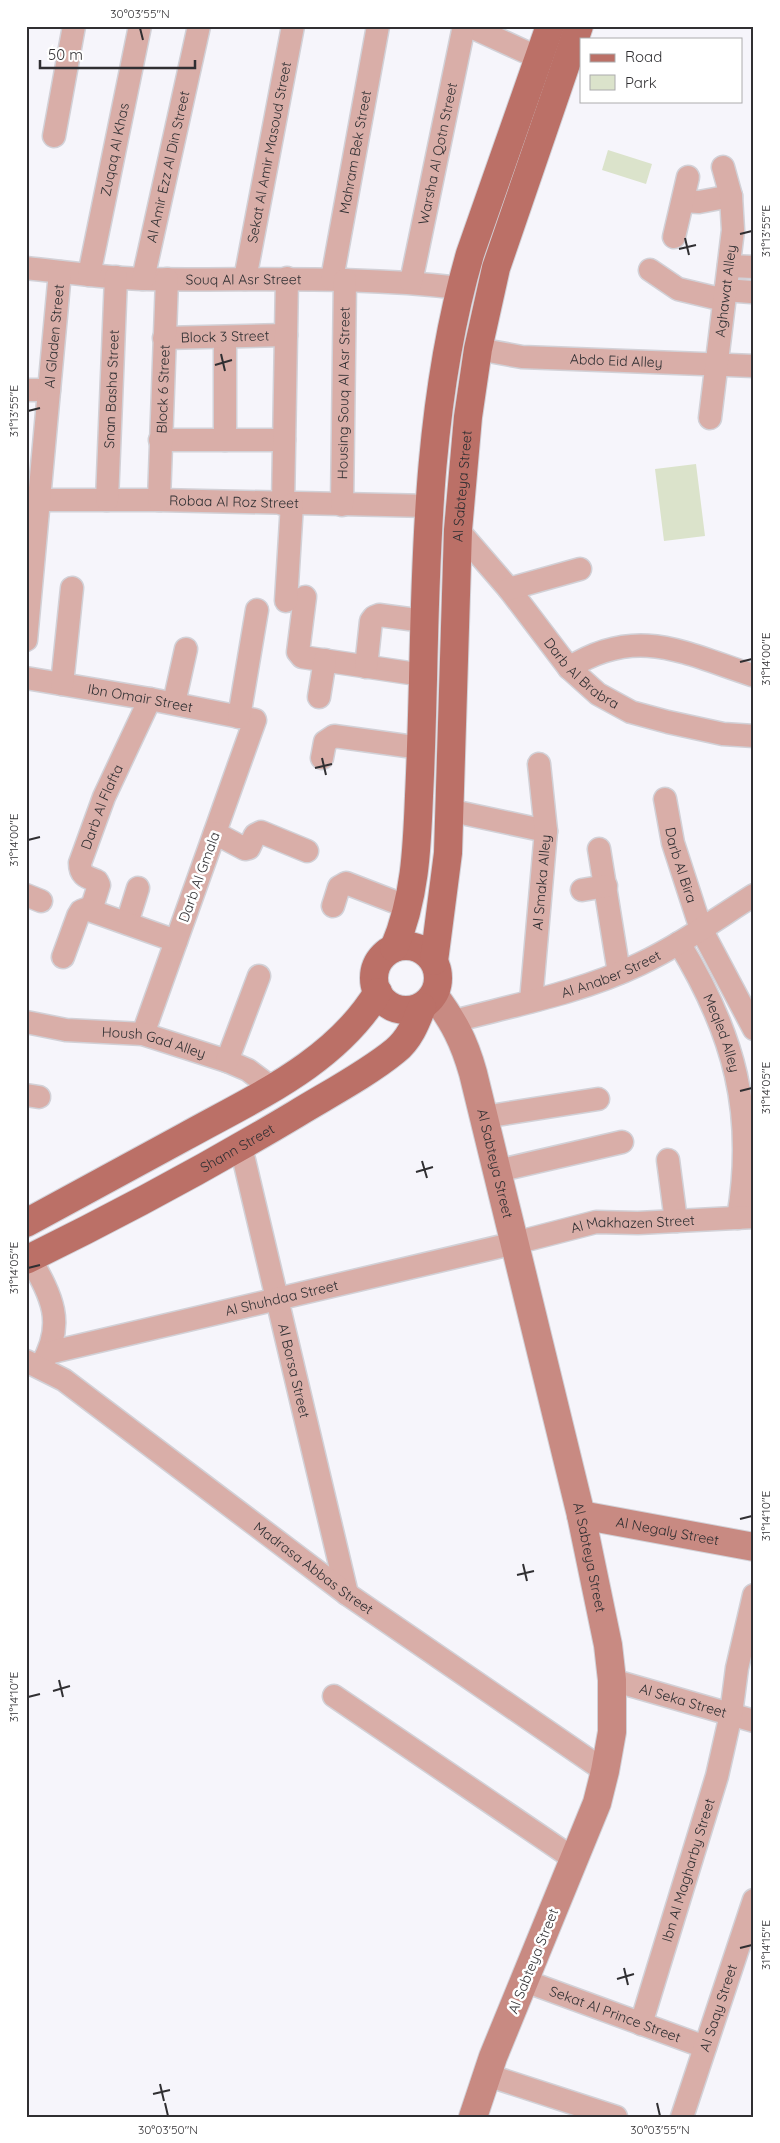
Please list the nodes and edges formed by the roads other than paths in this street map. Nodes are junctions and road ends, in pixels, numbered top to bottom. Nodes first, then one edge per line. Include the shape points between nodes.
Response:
1 (74, 26) edge
2 (140, 26) edge
3 (199, 26) edge
4 (293, 26) edge
5 (378, 26) edge
6 (464, 26) edge
7 (469, 26) edge
8 (550, 26) edge
9 (579, 26) edge
10 (539, 58) junction
11 (54, 136) dead end
12 (723, 167) dead end
13 (688, 177) dead end
14 (731, 196) junction
15 (683, 201) junction
16 (674, 237) dead end
17 (728, 266) junction
18 (754, 267) edge
19 (26, 268) edge
20 (650, 270) dead end
21 (60, 272) junction
22 (89, 275) junction
23 (116, 278) junction
24 (287, 278) junction
25 (143, 279) junction
26 (167, 279) junction
27 (245, 279) junction
28 (339, 280) junction
29 (412, 282) junction
30 (460, 288) junction
31 (751, 292) dead end
32 (725, 295) junction
33 (286, 335) junction
34 (225, 337) junction
35 (164, 338) junction
36 (478, 350) junction
37 (716, 365) junction
38 (754, 366) edge
39 (26, 390) edge
40 (49, 390) junction
41 (710, 418) dead end
42 (160, 440) junction
43 (225, 440) junction
44 (284, 440) junction
45 (39, 500) junction
46 (106, 500) junction
47 (159, 500) junction
48 (288, 504) junction
49 (342, 505) junction
50 (430, 506) junction
51 (458, 530) junction
52 (30, 554) edge
53 (580, 568) dead end
54 (72, 588) dead end
55 (509, 589) junction
56 (257, 610) dead end
57 (424, 622) junction
58 (26, 640) edge
59 (186, 649) dead end
60 (325, 660) junction
61 (366, 666) junction
62 (569, 668) junction
63 (423, 675) junction
64 (752, 675) dead end
65 (26, 678) edge
66 (62, 684) junction
67 (318, 697) dead end
68 (150, 699) junction
69 (174, 703) junction
70 (247, 718) junction
71 (754, 736) edge
72 (421, 748) junction
73 (322, 758) dead end
74 (539, 764) dead end
75 (665, 799) dead end
76 (448, 810) junction
77 (546, 831) junction
78 (215, 833) junction
79 (599, 850) dead end
80 (306, 851) dead end
81 (606, 886) junction
82 (138, 888) dead end
83 (582, 890) dead end
84 (754, 894) edge
85 (333, 906) dead end
86 (408, 907) junction
87 (91, 910) junction
88 (127, 923) junction
89 (701, 929) junction
90 (176, 941) junction
91 (679, 943) junction
92 (394, 948) junction
93 (63, 957) dead end
94 (434, 961) junction
95 (619, 974) junction
96 (259, 976) dead end
97 (378, 992) junction
98 (428, 1001) junction
99 (532, 1001) junction
100 (454, 1021) junction
101 (26, 1022) edge
102 (754, 1030) edge
103 (142, 1034) junction
104 (730, 1051) junction
105 (226, 1061) junction
106 (745, 1074) edge
107 (272, 1088) junction
108 (598, 1100) dead end
109 (484, 1117) junction
110 (750, 1138) edge
111 (622, 1142) dead end
112 (241, 1147) junction
113 (668, 1160) dead end
114 (497, 1171) junction
115 (746, 1217) edge
116 (676, 1221) junction
117 (26, 1223) edge
118 (515, 1244) junction
119 (27, 1258) edge
120 (276, 1300) junction
121 (38, 1360) edge
122 (581, 1516) junction
123 (754, 1547) edge
124 (347, 1594) junction
125 (754, 1595) edge
126 (612, 1680) junction
127 (334, 1696) dead end
128 (731, 1714) junction
129 (754, 1721) edge
130 (605, 1771) junction
131 (574, 1859) junction
132 (754, 1900) edge
133 (525, 1981) junction
134 (641, 2024) junction
135 (705, 2047) junction
136 (486, 2075) junction
137 (473, 2117) edge
138 (616, 2117) edge
139 (682, 2117) edge

1 - 11 street
2 - 22 street, Zuqaq Al Khas
3 - 25 street, Al Amir Ezz Al Din Street
4 - 27 street, Sekat Al Amir Masoud Street
5 - 28 street, Mahram Bek Street
6 - 29 street, Warsha Al Qotn Street
7 - 10 street
8 - 10 main road
9 - 36 main road, Al Sabteya Street via 496,268
10 - 30 main road
12 - 14 street, Aghawat Alley
13 - 15 street
14 - 15 street
14 - 17 street, Aghawat Alley via 733,230
15 - 16 street
17 - 18 street
17 - 32 street, Aghawat Alley
19 - 21 street, Souq Al Asr Street
20 - 32 street via 678,289
21 - 22 street, Souq Al Asr Street
21 - 40 street, Al Gladen Street
22 - 23 street, Souq Al Asr Street
23 - 25 street, Souq Al Asr Street
23 - 46 street, Snan Basha Street
24 - 27 street, Souq Al Asr Street
24 - 28 street, Souq Al Asr Street
24 - 33 street
25 - 26 street, Souq Al Asr Street
26 - 27 street, Souq Al Asr Street
26 - 35 street, Block 6 Street
28 - 29 street, Souq Al Asr Street
28 - 49 street, Housing Souq Al Asr Street
29 - 30 street, Souq Al Asr Street
30 - 50 main road via 445,364
31 - 32 street
32 - 37 street, Aghawat Alley
33 - 34 street, Block 3 Street
33 - 44 street
34 - 35 street, Block 3 Street
34 - 43 street
35 - 42 street, Block 6 Street
36 - 37 street, Abdo Eid Alley via 522,357
36 - 51 main road, Al Sabteya Street via 468,417
37 - 38 street, Abdo Eid Alley
37 - 41 street, Aghawat Alley
39 - 40 street
40 - 45 street, Al Gladen Street
42 - 43 street
42 - 47 street, Block 6 Street
43 - 44 street
44 - 48 street
45 - 46 street, Robaa Al Roz Street
45 - 52 street, Al Gladen Street
46 - 47 street, Robaa Al Roz Street
47 - 48 street, Robaa Al Roz Street
48 - 49 street, Robaa Al Roz Street
48 - 60 street via 298,652 302,657
49 - 50 street, Robaa Al Roz Street
50 - 57 main road
51 - 55 street, Darb Al Brabra
51 - 76 main road, Al Sabteya Street
52 - 58 street, Al Gladen Street
53 - 55 street
54 - 66 street
55 - 62 street, Darb Al Brabra
56 - 70 street, Darb Al Gmala
57 - 61 street via 374,617 370,621
57 - 63 main road
59 - 69 street
60 - 61 street
60 - 67 street
61 - 63 street
62 - 64 street via 588,656 632,644 655,645
62 - 71 street, Darb Al Brabra via 598,694 631,712 723,734
63 - 72 main road
65 - 66 street, Ibn Omair Street
66 - 68 street, Ibn Omair Street
68 - 69 street, Ibn Omair Street
68 - 87 street, Darb Al Flafta via 104,797 80,864 85,877 98,883
69 - 70 street, Ibn Omair Street
70 - 78 street, Darb Al Gmala
72 - 73 street via 334,736 325,742
72 - 86 main road via 417,851
74 - 77 street, Al Smaka Alley
75 - 89 street, Darb Al Bira via 673,843
76 - 77 street
76 - 94 main road, Al Sabteya Street via 448,853
77 - 99 street, Al Smaka Alley
78 - 80 street via 245,849 261,832
78 - 90 street, Darb Al Gmala
79 - 81 street
81 - 83 street
81 - 95 street
82 - 88 street
84 - 89 street, Al Anaber Street
85 - 86 street via 340,887 346,883
86 - 92 main road
87 - 88 street
87 - 93 street via 80,911
88 - 90 street
89 - 91 street, Al Anaber Street
89 - 102 street, Darb Al Bira
90 - 103 street, Darb Al Gmala
91 - 95 street, Al Anaber Street
91 - 104 street, Meqled Alley via 708,995
92 - 94 main road via 412,946
92 - 97 main road via 386,952 376,967
94 - 98 main road via 439,978
95 - 99 street, Al Anaber Street
96 - 105 street
97 - 98 main road via 396,1009 406,1010
97 - 107 main road via 368,1009 340,1041
98 - 100 street, Al Sabteya Street
98 - 112 main road, Shann Street via 395,1051
99 - 100 street, Al Anaber Street
100 - 109 street, Al Sabteya Street via 465,1044
101 - 103 street, Housh Gad Alley via 66,1030
102 - 104 street
103 - 105 street, Housh Gad Alley
104 - 106 street, Meqled Alley
105 - 107 street, Housh Gad Alley via 248,1070
106 - 110 street, Meqled Alley
107 - 117 main road
108 - 109 street
109 - 114 street, Al Sabteya Street
110 - 115 street, Meqled Alley via 744,1178
111 - 114 street
112 - 119 main road, Shann Street
112 - 120 street, Al Borsa Street
113 - 116 street
114 - 118 street, Al Sabteya Street
115 - 116 street, Al Makhazen Street
116 - 118 street, Al Makhazen Street via 596,1222
118 - 120 street, Al Shuhdaa Street
118 - 122 street, Al Sabteya Street
119 - 121 street via 49,1293 55,1312 54,1333
120 - 121 street, Al Shuhdaa Street
120 - 124 street, Al Borsa Street
121 - 124 street, Madrasa Abbas Street
122 - 123 street, Al Negaly Street
122 - 126 street, Al Sabteya Street via 608,1645
124 - 130 street, Madrasa Abbas Street
125 - 128 street, Ibn Al Magharby Street via 736,1668
126 - 128 street, Al Seka Street
126 - 130 street, Al Sabteya Street via 612,1732
127 - 131 street
128 - 129 street, Al Seka Street
128 - 134 street, Ibn Al Magharby Street via 717,1776
130 - 131 street, Al Sabteya Street via 597,1803
131 - 133 street, Al Sabteya Street
132 - 135 street, Al Saqy Street
133 - 134 street, Sekat Al Prince Street
133 - 136 street, Al Sabteya Street
134 - 135 street, Sekat Al Prince Street
135 - 139 street, Al Saqy Street
136 - 137 street, Al Sabteya Street
136 - 138 street

